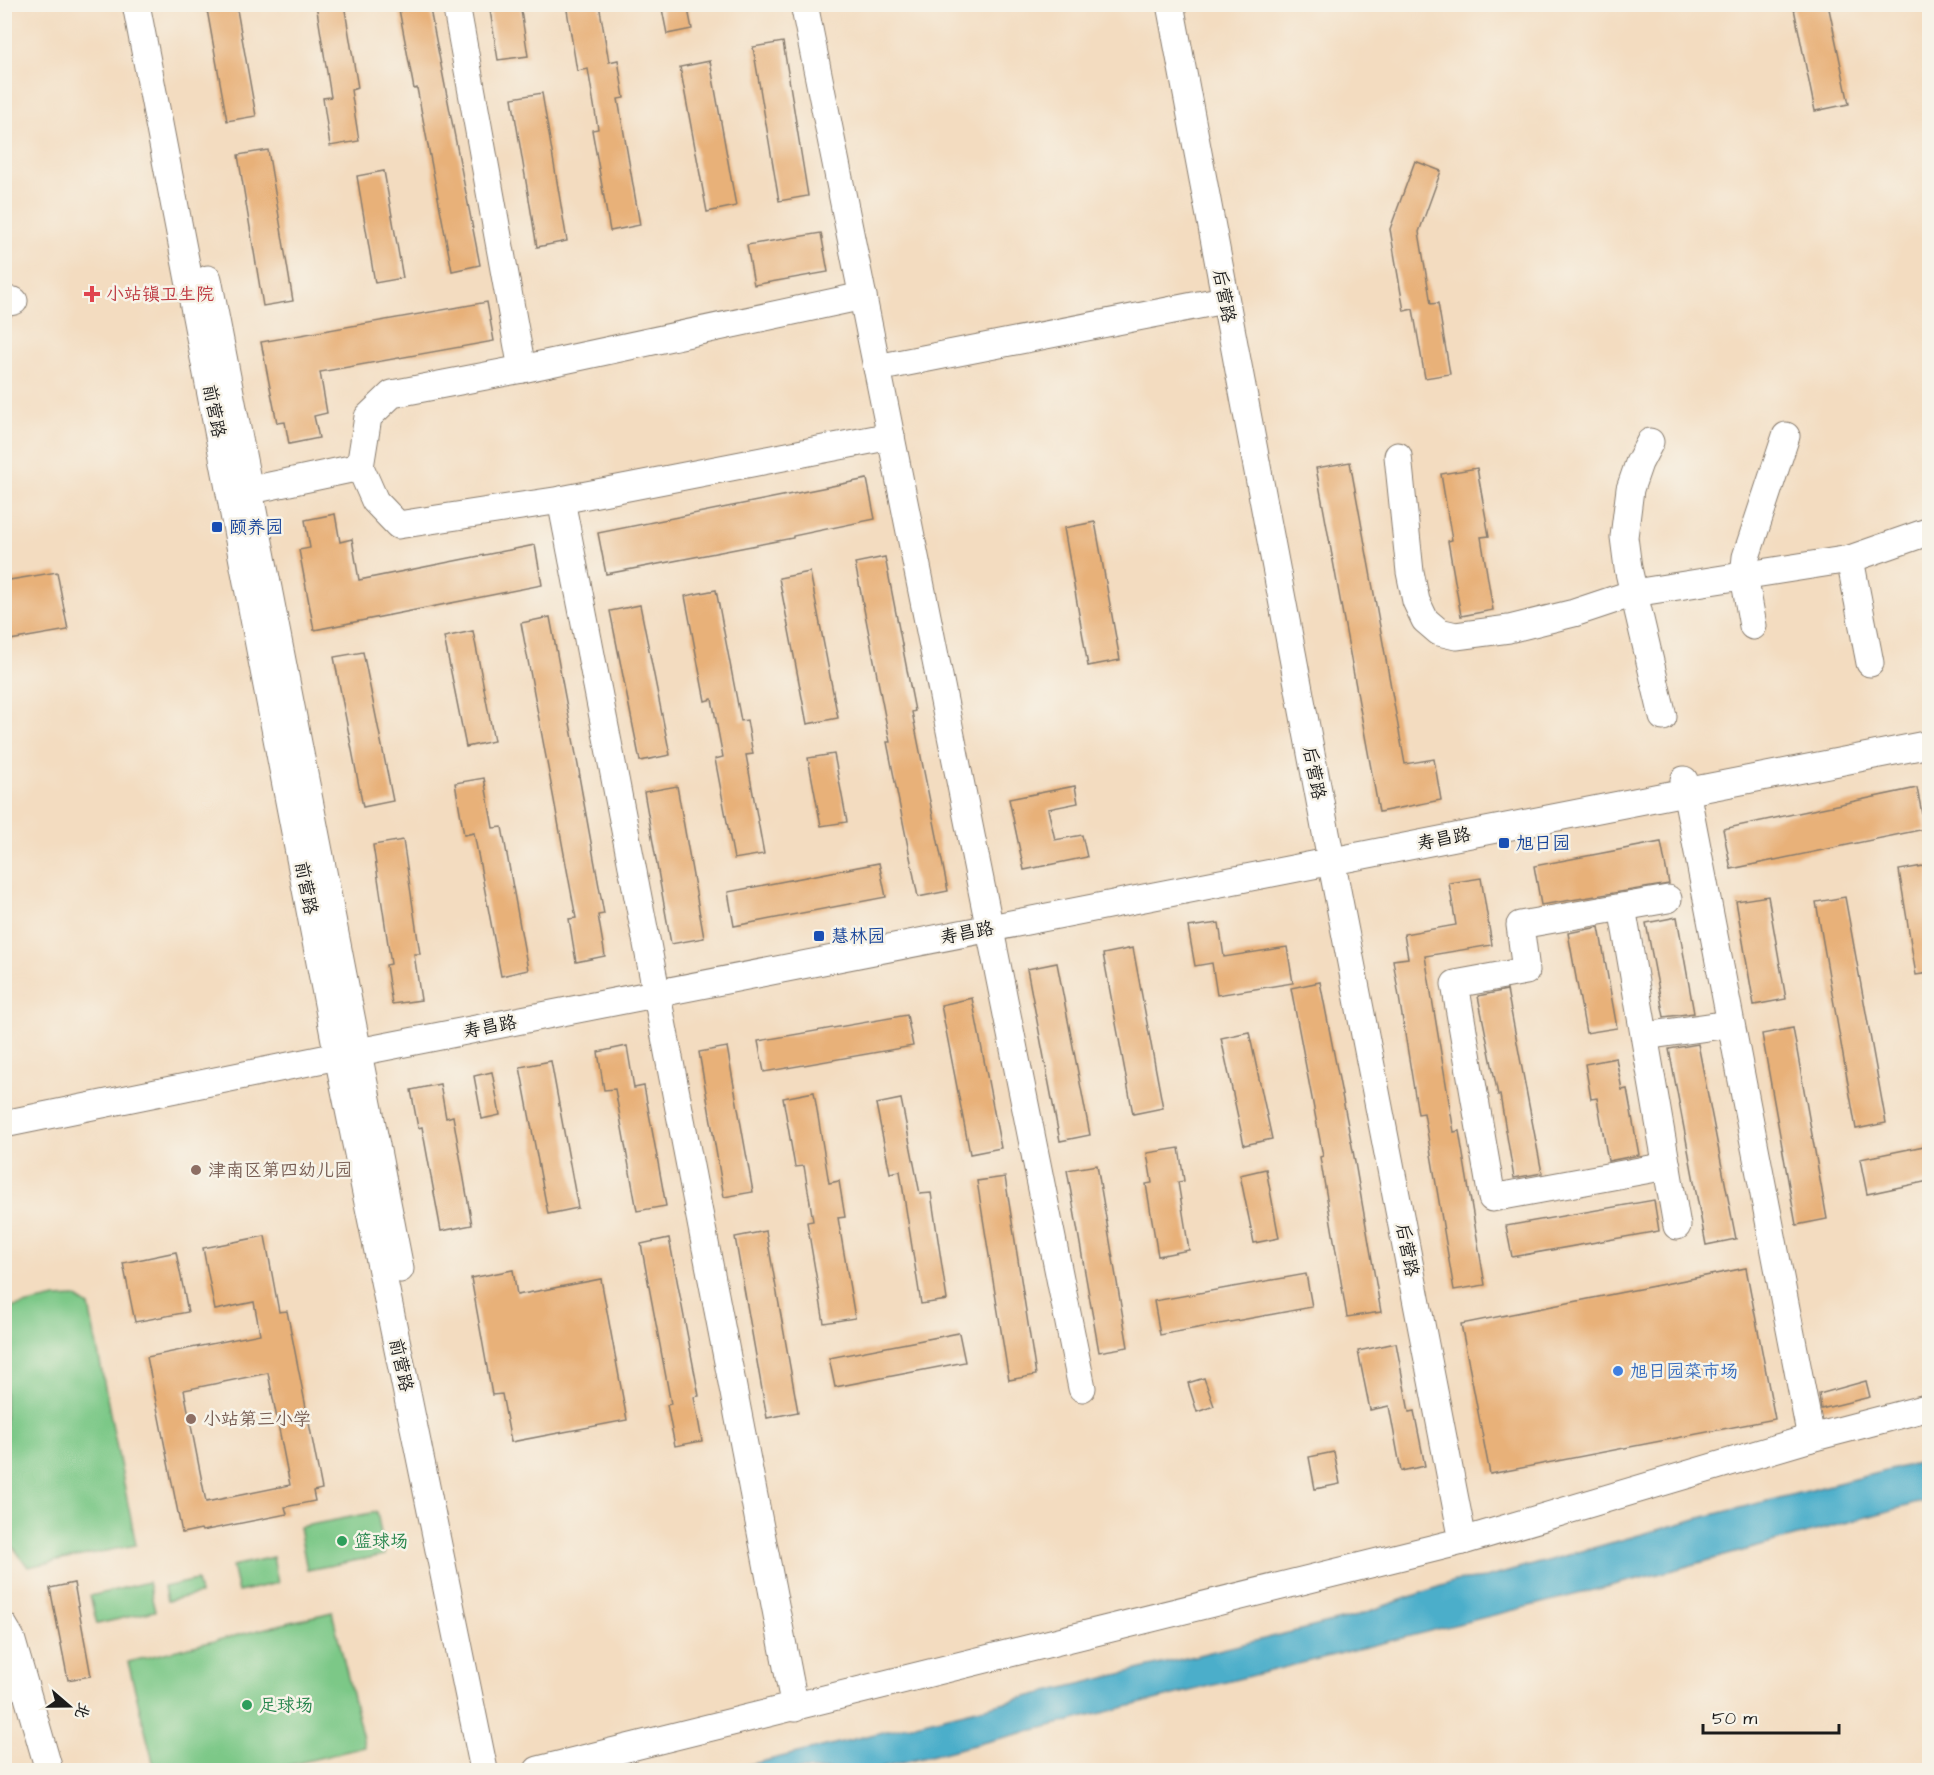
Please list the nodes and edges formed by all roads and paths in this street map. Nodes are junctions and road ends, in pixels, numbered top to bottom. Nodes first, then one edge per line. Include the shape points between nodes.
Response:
1 (136, 4) edge
2 (154, 4) edge
3 (456, 4) edge
4 (804, 4) edge
5 (1170, 4) edge
6 (863, 296) junction
7 (1224, 300) junction
8 (878, 368) junction
9 (522, 369) junction
10 (891, 436) junction
11 (1786, 436) dead end
12 (1650, 442) dead end
13 (1398, 456) dead end
14 (360, 467) junction
15 (240, 492) junction
16 (561, 501) junction
17 (1929, 531) edge
18 (1850, 559) junction
19 (1744, 576) junction
20 (1634, 593) junction
21 (1754, 626) dead end
22 (1870, 663) dead end
23 (1663, 717) dead end
24 (1929, 733) edge
25 (1929, 744) edge
26 (1685, 786) junction
27 (1330, 855) junction
28 (1668, 899) dead end
29 (1622, 907) junction
30 (989, 923) junction
31 (655, 989) junction
32 (340, 1010) junction
33 (1715, 1026) dead end
34 (1646, 1036) junction
35 (395, 1039) junction
36 (350, 1045) junction
37 (4, 1110) edge
38 (4, 1124) edge
39 (1667, 1166) junction
40 (1677, 1226) dead end
41 (1082, 1388) dead end
42 (1929, 1407) edge
43 (1811, 1438) junction
44 (1463, 1541) junction
45 (4, 1626) edge
46 (4, 1673) edge
47 (795, 1708) junction
48 (30, 1770) edge
49 (49, 1770) edge
50 (484, 1770) edge
51 (497, 1770) edge
52 (538, 1770) edge

1 - 15 street, 前营路
2 - 15 street, 前营路
3 - 9 street
4 - 6 street
5 - 7 street, 后营路
6 - 8 street
6 - 9 street
7 - 8 street
7 - 27 street, 后营路
8 - 10 street
9 - 14 street via 392,394 368,417
10 - 16 street
10 - 30 street
11 - 19 street via 1746,557
12 - 20 street via 1630,489 1626,516 1624,537
13 - 20 street via 1416,601 1425,620 1438,632 1456,636 1509,629
14 - 15 street
14 - 16 street via 375,501 398,525
15 - 32 street, 前营路
16 - 31 street
17 - 18 street
18 - 19 street
18 - 22 street
19 - 20 street
19 - 21 street
20 - 23 street
24 - 26 street, 寿昌路
25 - 26 street, 寿昌路
26 - 27 street, 寿昌路
26 - 43 street
27 - 30 street, 寿昌路
27 - 44 street, 后营路
28 - 29 street
29 - 34 street
29 - 39 street via 1520,925 1526,971 1455,984 1492,1198
30 - 31 street, 寿昌路
30 - 41 street
31 - 35 street, 寿昌路
31 - 47 street
32 - 35 street
32 - 36 street via 339,1027
33 - 34 street
34 - 39 street
35 - 36 street, 寿昌路
36 - 37 street, 寿昌路
36 - 38 street, 寿昌路
36 - 50 street, 前营路
36 - 51 street, 前营路
39 - 40 street
42 - 43 street
43 - 44 street
44 - 47 street
45 - 49 street via 11,1638
46 - 48 street
47 - 52 street

